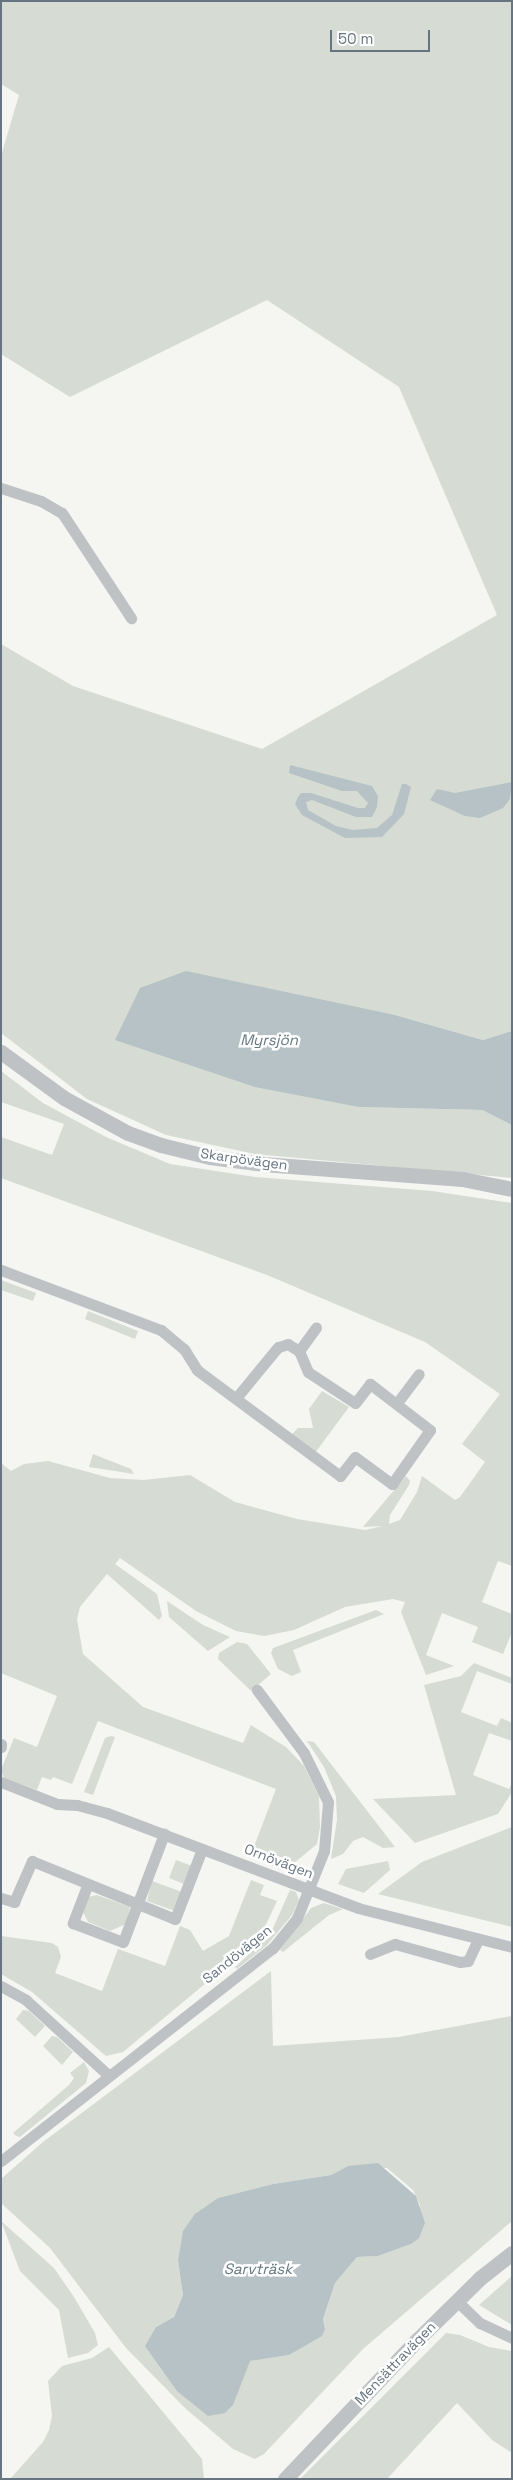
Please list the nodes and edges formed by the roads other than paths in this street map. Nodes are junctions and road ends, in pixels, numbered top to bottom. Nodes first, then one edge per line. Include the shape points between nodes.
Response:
1 (1, 488) edge
2 (131, 618) dead end
3 (1, 1052) edge
4 (512, 1189) edge
5 (1, 1270) edge
6 (316, 1328) dead end
7 (299, 1351) junction
8 (419, 1374) dead end
9 (236, 1398) junction
10 (397, 1403) junction
11 (257, 1690) dead end
12 (1, 1782) edge
13 (164, 1834) junction
14 (202, 1848) junction
15 (87, 1886) junction
16 (310, 1890) junction
17 (1, 1898) edge
18 (137, 1905) junction
19 (478, 1940) junction
20 (512, 1947) edge
21 (370, 1954) dead end
22 (1, 1986) edge
23 (108, 2074) junction
24 (1, 2161) edge
25 (512, 2253) edge
26 (457, 2301) junction
27 (512, 2338) edge
28 (285, 2479) edge

1 - 2 street via 41,500 62,513
3 - 4 street, Skarpövägen via 64,1098 128,1133 161,1145 210,1157 263,1164 462,1180
5 - 9 street via 161,1330 184,1349 197,1370
6 - 7 street
7 - 9 street via 288,1344 278,1347
7 - 10 street via 308,1372 355,1403 370,1384
8 - 10 street
9 - 10 street via 340,1476 356,1457 392,1484 430,1430
11 - 16 street, Sandövägen via 304,1753 328,1802 328,1836
12 - 13 street, Ornövägen via 57,1804 90,1807
13 - 14 street, Ornövägen
13 - 18 street
14 - 16 street, Ornövägen
14 - 18 street via 175,1919
15 - 17 street via 83,1880 32,1861 14,1902
15 - 18 street
15 - 18 street via 73,1923 123,1942
16 - 19 street, Ornövägen via 367,1910
16 - 23 street, Sandövägen via 297,1918 273,1948
19 - 20 street, Ornövägen
19 - 21 street via 468,1961 460,1962 395,1944
22 - 23 street via 26,2000
23 - 24 street, Sandövägen
25 - 26 street, Mensättravägen
26 - 27 street via 480,2323
26 - 28 street, Mensättravägen

